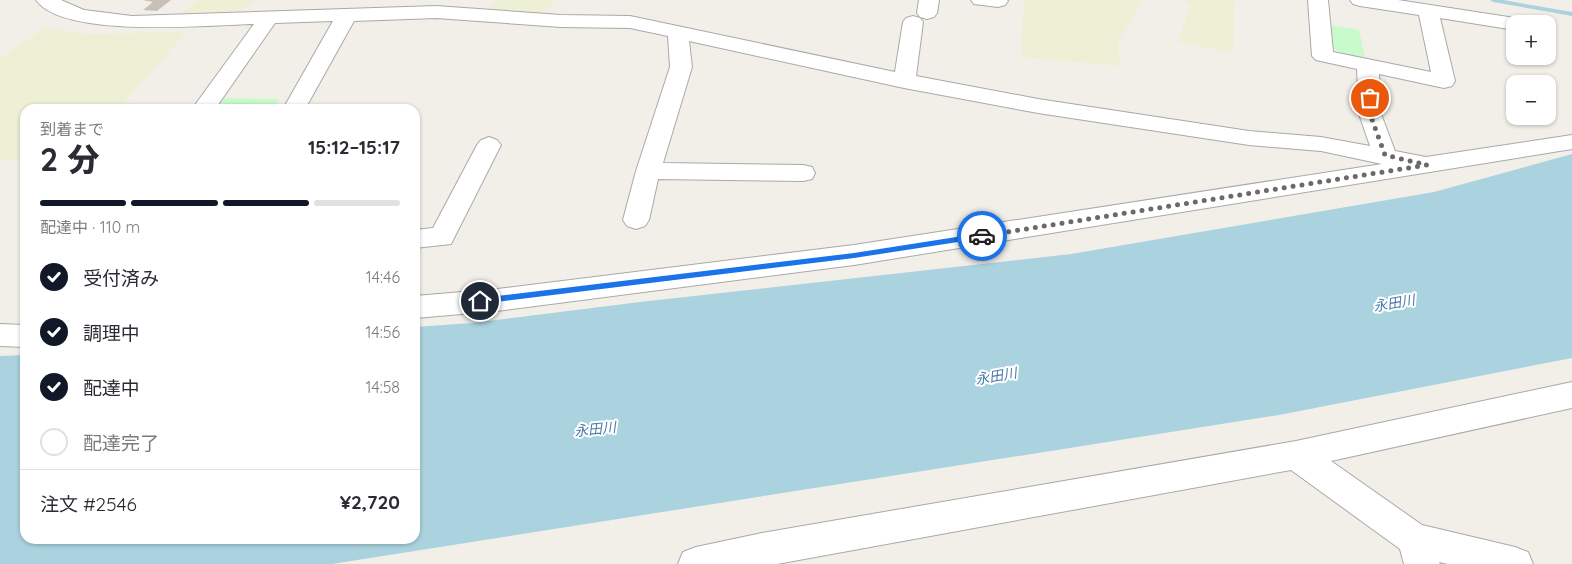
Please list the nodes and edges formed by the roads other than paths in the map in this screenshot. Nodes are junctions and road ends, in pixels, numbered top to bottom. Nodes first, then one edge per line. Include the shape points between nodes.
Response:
1 (46, 0) edge
2 (1318, 0) edge
3 (1360, 0) edge
4 (484, 7) edge
5 (364, 10) edge
6 (923, 11) edge
7 (1428, 11) junction
8 (269, 18) junction
9 (1506, 23) edge
10 (678, 32) junction
11 (1368, 66) junction
12 (904, 81) junction
13 (207, 104) edge
14 (298, 104) edge
15 (1572, 142) edge
16 (489, 145) dead end
17 (1385, 155) junction
18 (1427, 165) junction
19 (648, 171) junction
20 (803, 173) dead end
21 (636, 220) dead end
22 (420, 239) edge
23 (420, 306) edge
24 (0, 335) edge
25 (20, 336) edge
26 (1572, 395) edge
27 (1296, 455) junction
28 (1418, 552) edge
29 (696, 564) edge
30 (1515, 564) edge

1 - 8 street via 82,15 132,22
2 - 11 street via 1322,56
3 - 7 street
4 - 5 street via 436,12
4 - 10 street via 561,21 630,22
5 - 8 street
5 - 14 street
6 - 12 street
7 - 9 street
7 - 11 street via 1444,81
8 - 13 street
10 - 12 street
10 - 19 street via 681,67
11 - 17 street via 1370,114
12 - 17 street via 1038,106
15 - 18 street
16 - 22 street via 442,237
17 - 18 street
18 - 23 street via 872,253 497,300
19 - 20 street
19 - 21 street
24 - 25 street
26 - 27 street
27 - 28 street
27 - 29 street
28 - 30 street

